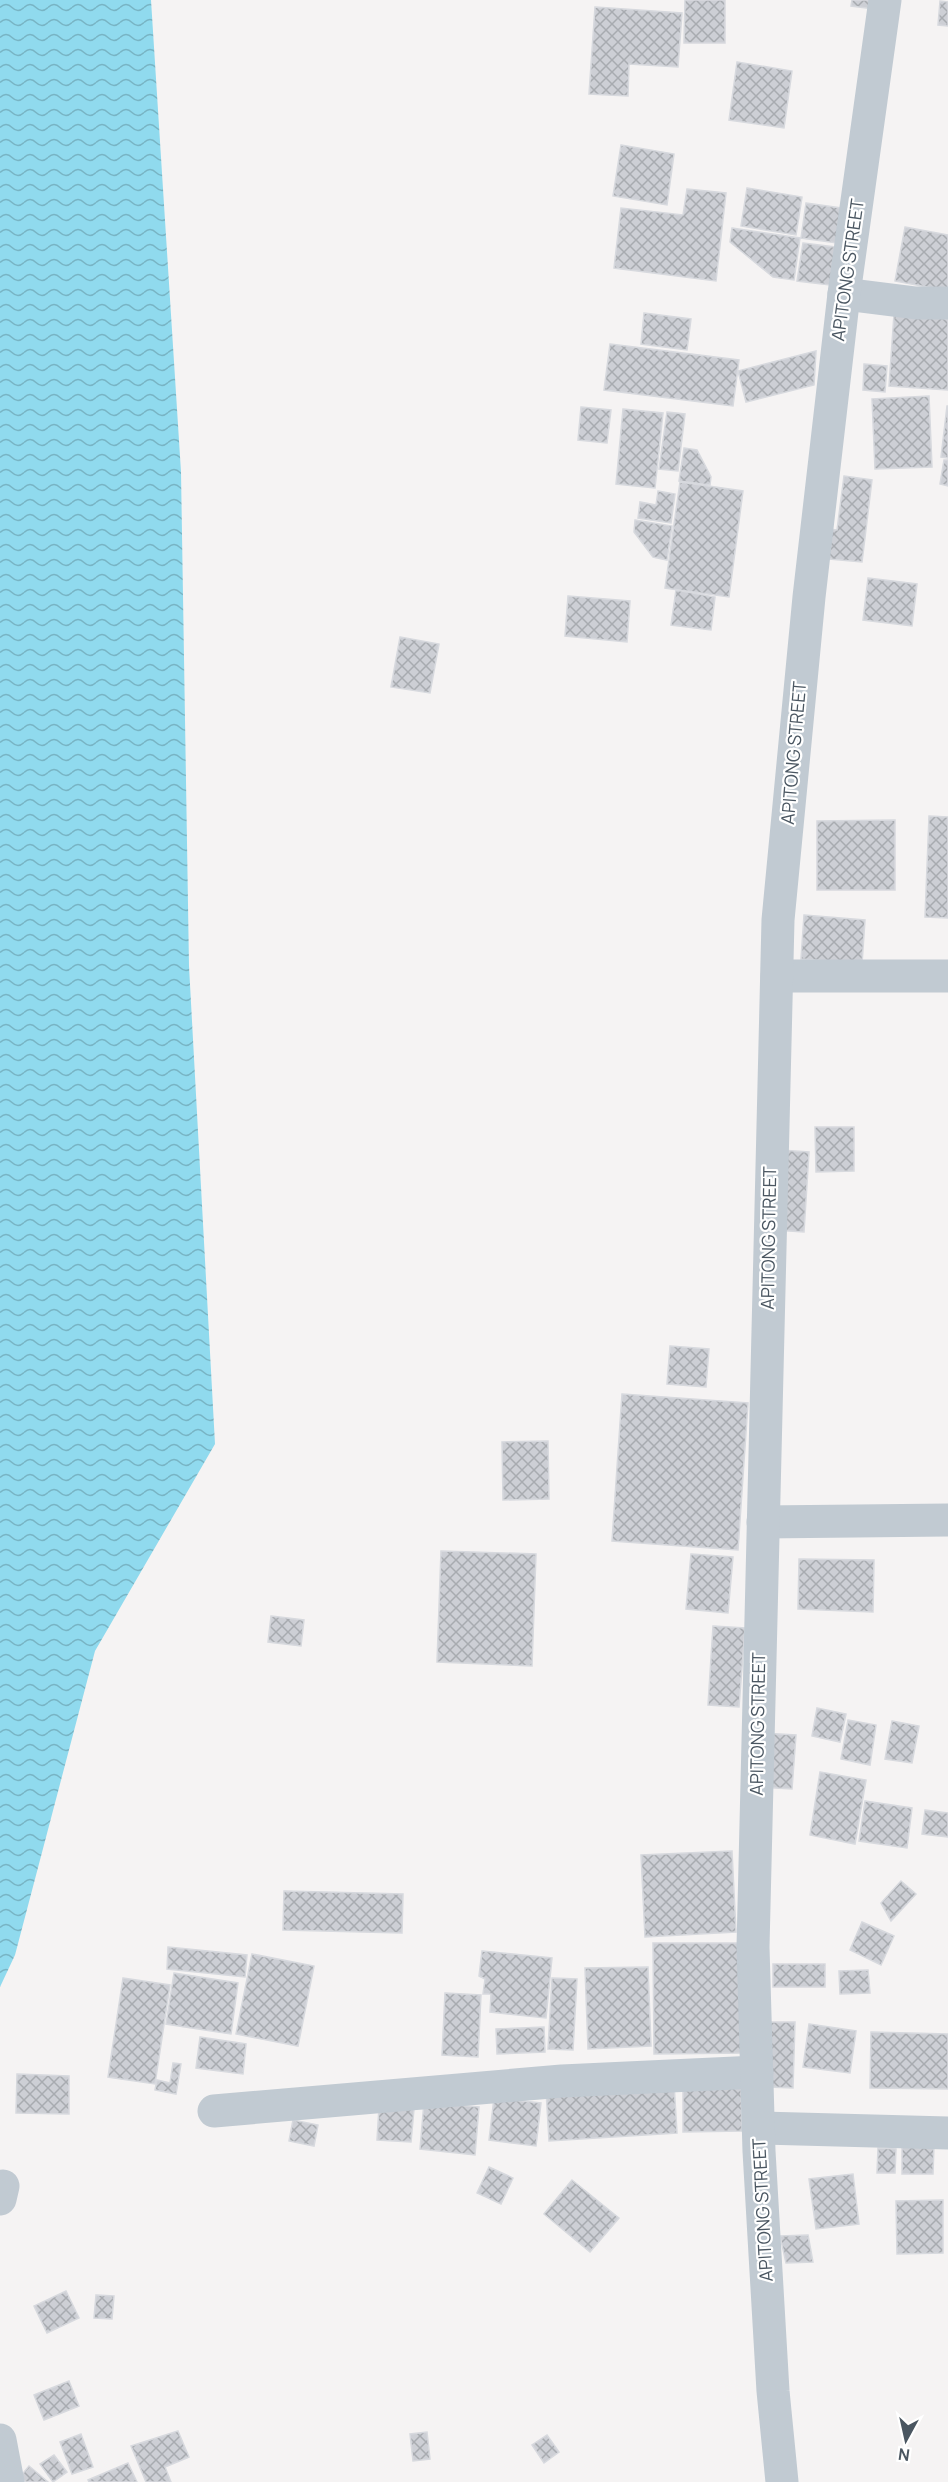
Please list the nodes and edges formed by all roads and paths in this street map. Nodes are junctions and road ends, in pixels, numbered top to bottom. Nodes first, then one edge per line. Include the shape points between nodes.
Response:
1 (885, 0) edge
2 (844, 294) junction
3 (948, 303) edge
4 (777, 976) junction
5 (948, 976) edge
6 (948, 1520) edge
7 (763, 1522) junction
8 (757, 2072) junction
9 (214, 2111) dead end
10 (758, 2128) junction
11 (948, 2133) edge
12 (0, 2440) edge
13 (8, 2482) edge
14 (782, 2482) edge

1 - 2 street, APITONG STREET
2 - 3 street
2 - 4 street, APITONG STREET via 805,643 778,920
4 - 5 street
4 - 7 street, APITONG STREET
6 - 7 street
7 - 8 street, APITONG STREET via 753,1947
8 - 9 street via 562,2081
8 - 10 street, APITONG STREET
10 - 11 street
10 - 14 street, APITONG STREET
12 - 13 street

